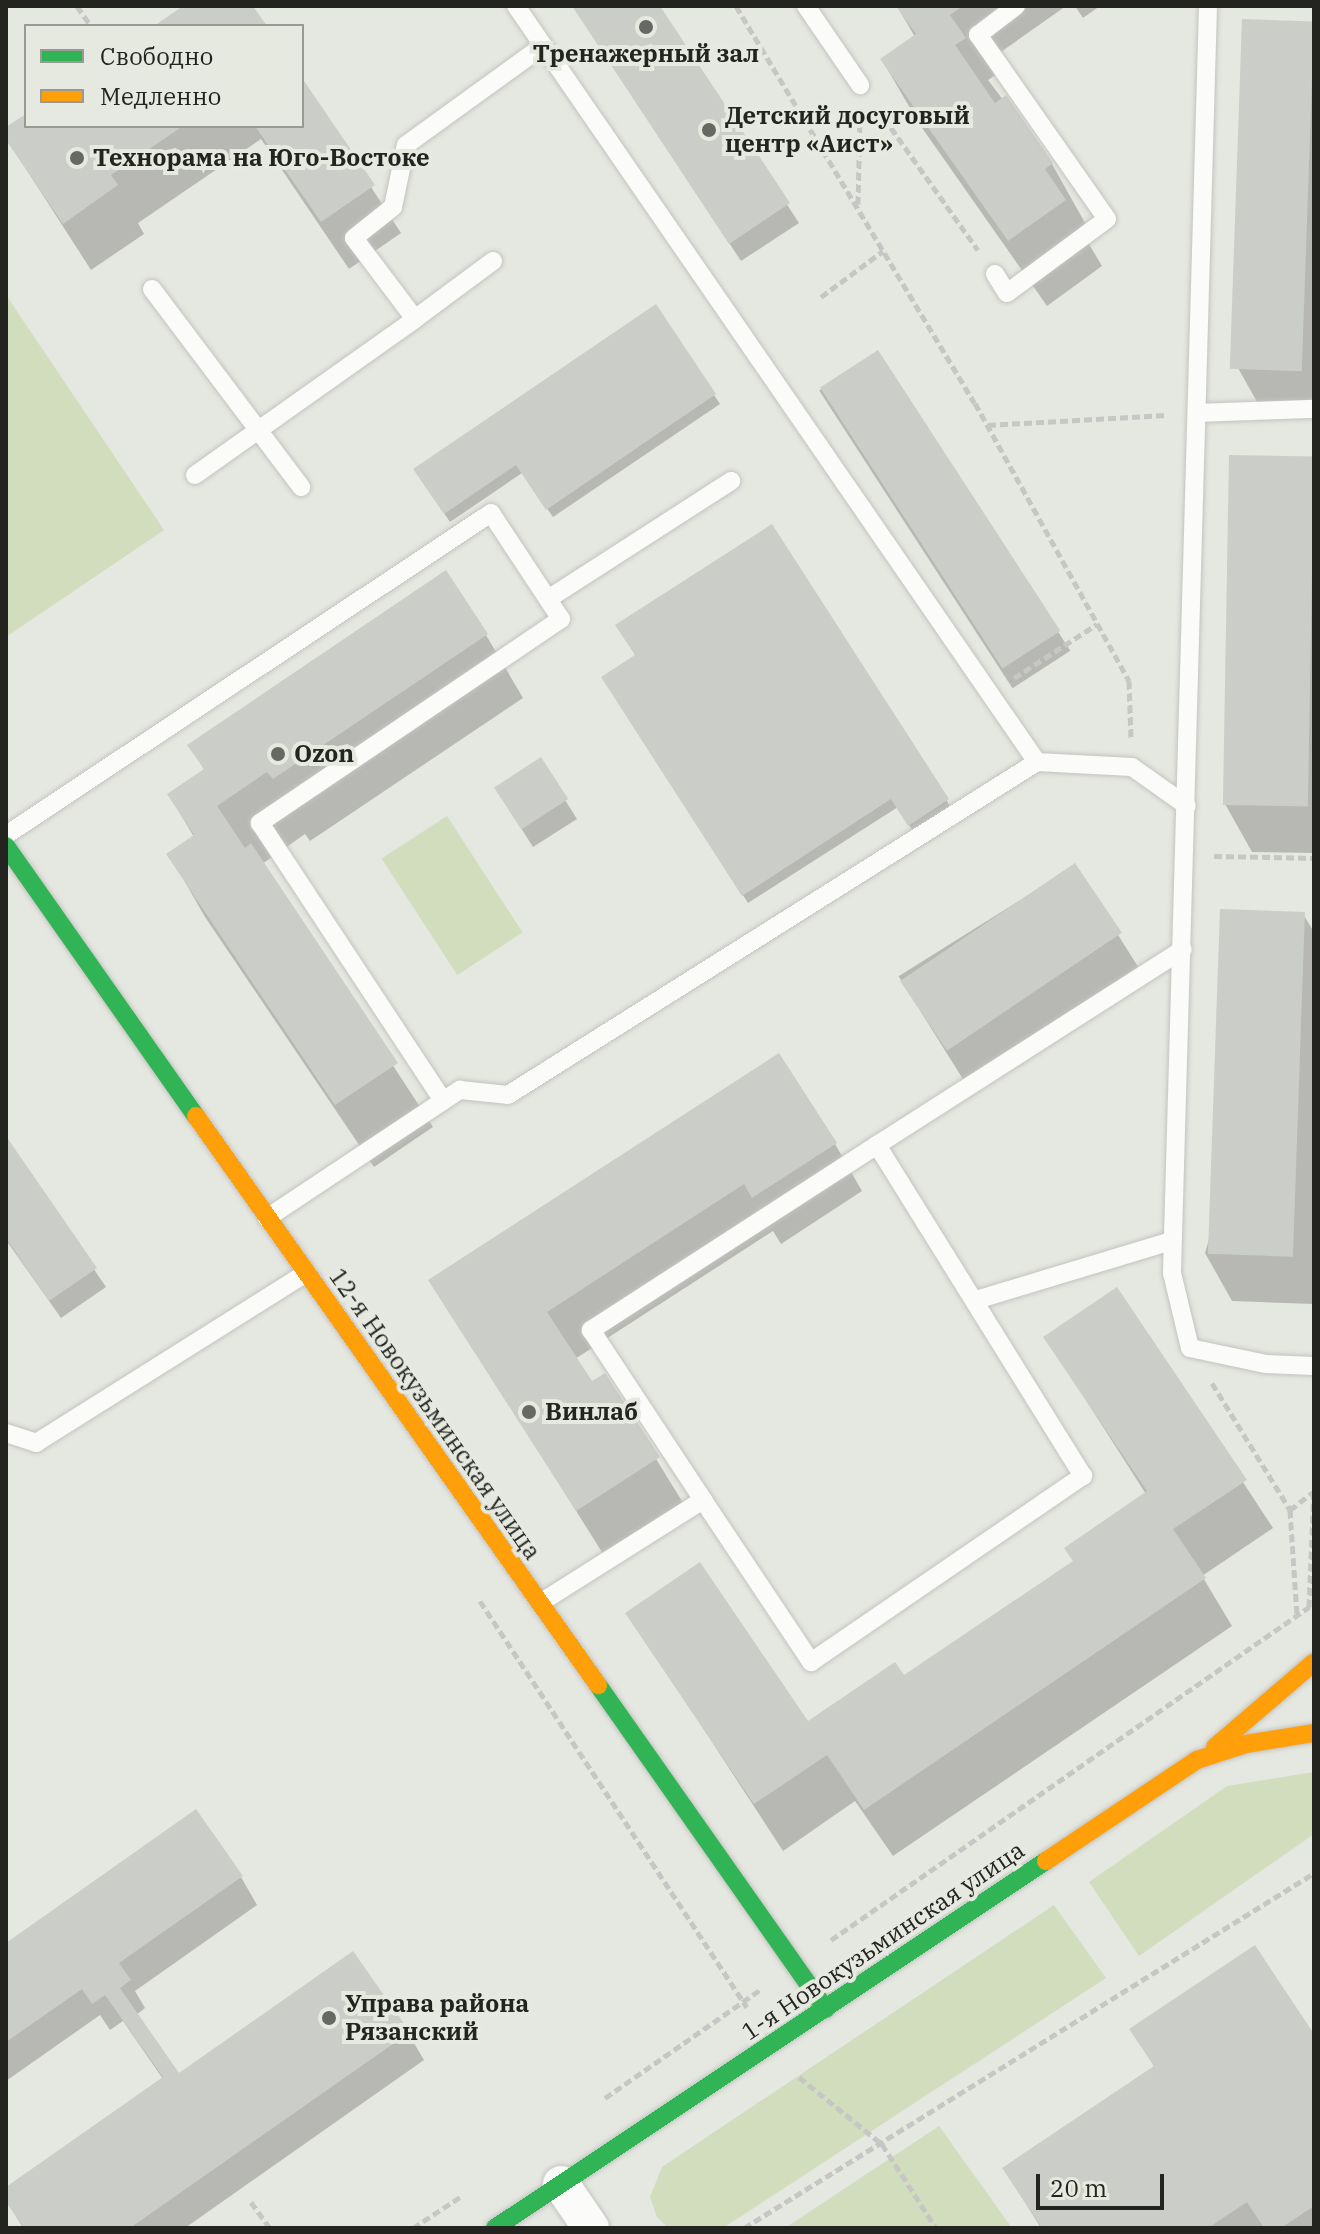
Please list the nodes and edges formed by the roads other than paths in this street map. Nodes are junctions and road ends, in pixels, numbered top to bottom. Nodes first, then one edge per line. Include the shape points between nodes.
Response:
1 (516, 6) edge
2 (806, 6) edge
3 (1016, 6) edge
4 (1208, 6) edge
5 (543, 46) junction
6 (860, 85) road end
7 (493, 261) dead end
8 (995, 274) road end
9 (152, 289) dead end
10 (415, 319) junction
11 (1314, 409) edge
12 (1197, 413) junction
13 (258, 430) junction
14 (195, 475) dead end
15 (731, 481) dead end
16 (301, 487) dead end
17 (548, 599) junction
18 (1037, 762) junction
19 (1187, 806) junction
20 (6, 835) edge
21 (6, 846) edge
22 (1183, 949) junction
23 (443, 1101) junction
24 (877, 1145) junction
25 (267, 1218) junction
26 (1172, 1241) junction
27 (306, 1273) junction
28 (976, 1300) junction
29 (1314, 1366) edge
30 (6, 1433) edge
31 (703, 1500) junction
32 (540, 1603) junction
33 (1314, 1662) edge
34 (1314, 1733) edge
35 (1197, 1760) junction
36 (826, 2009) junction
37 (561, 2184) junction
38 (495, 2228) edge
39 (591, 2228) edge

1 - 5 lane
2 - 6 lane
3 - 8 lane via 978,35 1107,219 1007,293
4 - 12 lane
5 - 10 lane via 406,145 393,207 354,238
5 - 18 lane
7 - 10 lane
9 - 13 lane
10 - 13 lane
11 - 12 lane
12 - 19 lane
13 - 14 lane
13 - 16 lane
15 - 17 lane
17 - 20 lane via 491,513
17 - 23 lane via 561,619 260,823
18 - 19 lane via 1132,767
18 - 23 lane via 508,1095 460,1090
19 - 22 lane
21 - 25 street, 12-я Новокузьминская улица
22 - 24 lane
22 - 26 lane
23 - 25 lane
24 - 28 lane
24 - 31 lane via 591,1330
25 - 27 street, 12-я Новокузьминская улица
26 - 28 lane
26 - 29 lane via 1172,1273 1190,1348 1266,1364
27 - 30 lane via 36,1443
27 - 32 street, 12-я Новокузьминская улица
28 - 31 lane via 1083,1476 811,1662
31 - 32 lane
32 - 36 street, 12-я Новокузьминская улица
33 - 35 street
34 - 35 street, 1-я Новокузьминская улица via 1246,1744
35 - 36 street, 1-я Новокузьминская улица
36 - 37 street, 1-я Новокузьминская улица
37 - 38 street, 1-я Новокузьминская улица
37 - 39 street

